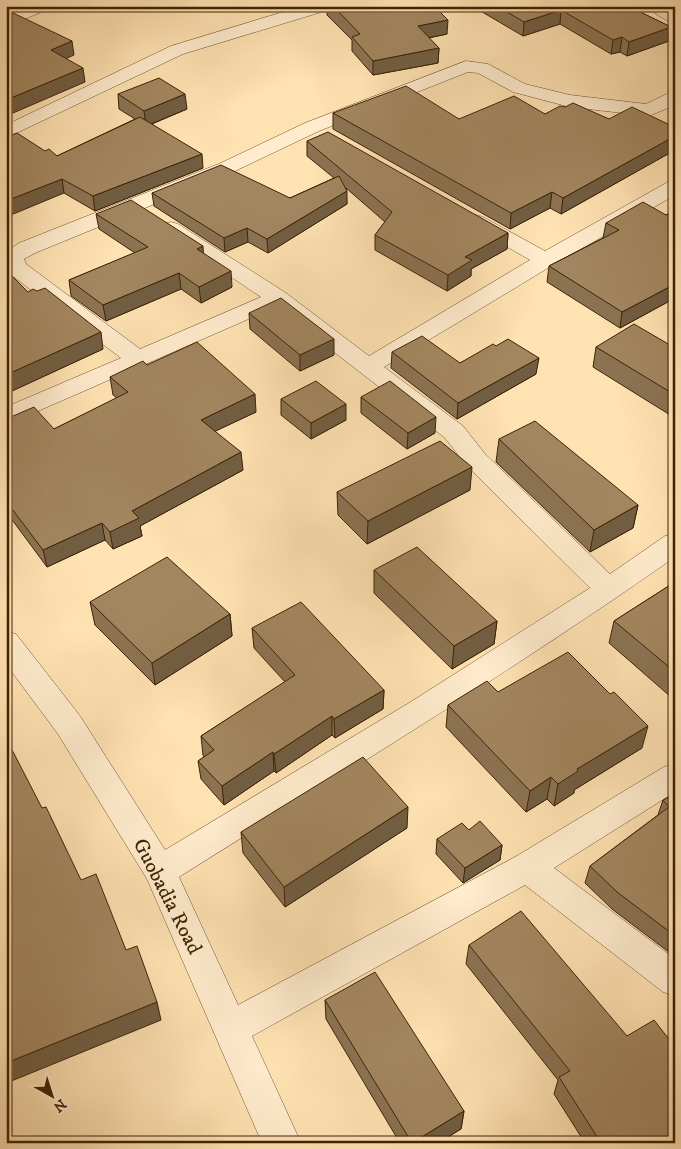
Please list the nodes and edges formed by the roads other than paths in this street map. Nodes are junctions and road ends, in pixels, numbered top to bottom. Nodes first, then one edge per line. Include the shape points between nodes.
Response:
1 (40, 6) edge
2 (322, 6) edge
3 (630, 6) edge
4 (6, 22) edge
5 (675, 34) edge
6 (675, 95) edge
7 (649, 110) junction
8 (663, 124) edge
9 (312, 127) junction
10 (6, 132) edge
11 (336, 141) edge
12 (675, 186) edge
13 (134, 204) junction
14 (460, 212) edge
15 (544, 260) junction
16 (278, 298) junction
17 (138, 359) junction
18 (368, 367) junction
19 (6, 417) edge
20 (675, 543) edge
21 (609, 590) junction
22 (6, 642) edge
23 (675, 776) edge
24 (528, 867) junction
25 (160, 871) junction
26 (675, 980) edge
27 (231, 1028) junction
28 (282, 1143) edge

1 - 4 street
2 - 10 street via 177,50
3 - 5 street
6 - 7 street
7 - 8 street
7 - 9 street via 538,94 519,88 482,68 466,66
9 - 11 street
9 - 13 street via 228,167
12 - 15 street
13 - 16 street
13 - 17 street via 27,248 18,253 13,264
14 - 15 street
15 - 18 street
16 - 17 street
16 - 18 street
17 - 19 street
18 - 21 street via 454,432 476,460
20 - 21 street
21 - 25 street
22 - 25 street, Guobadia Road via 69,725
23 - 24 street
24 - 26 street
24 - 27 street
25 - 27 street, Guobadia Road
27 - 28 street, Guobadia Road

